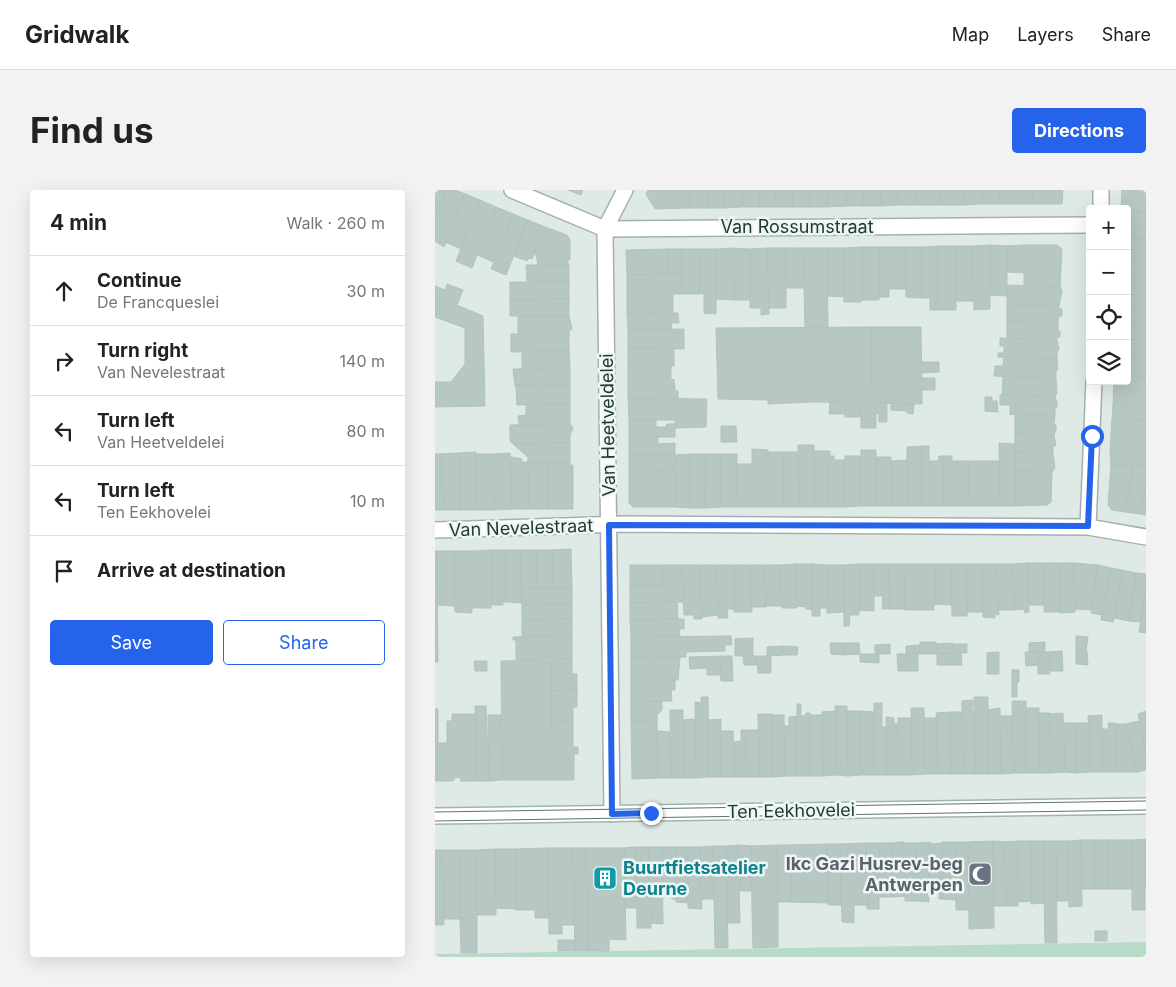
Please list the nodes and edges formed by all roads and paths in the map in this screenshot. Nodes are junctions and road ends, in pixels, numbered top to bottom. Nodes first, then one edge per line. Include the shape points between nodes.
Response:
1 (512, 190) edge
2 (625, 190) edge
3 (1101, 190) edge
4 (1101, 205) edge
5 (1086, 225) edge
6 (605, 229) junction
7 (1094, 385) edge
8 (609, 525) junction
9 (1088, 526) junction
10 (435, 530) edge
11 (1146, 537) edge
12 (1146, 806) edge
13 (612, 814) junction
14 (435, 816) edge

1 - 6 street, Van Rossumstraat
2 - 6 street, Van Heetveldelei
3 - 4 street
5 - 6 street, Van Rossumstraat
6 - 8 street, Van Heetveldelei
7 - 9 street
8 - 9 street, Van Nevelestraat
8 - 10 street, Van Nevelestraat
8 - 13 street, Van Heetveldelei
9 - 11 street, Van Nevelestraat
12 - 13 street, Ten Eekhovelei
13 - 14 street, Ten Eekhovelei

